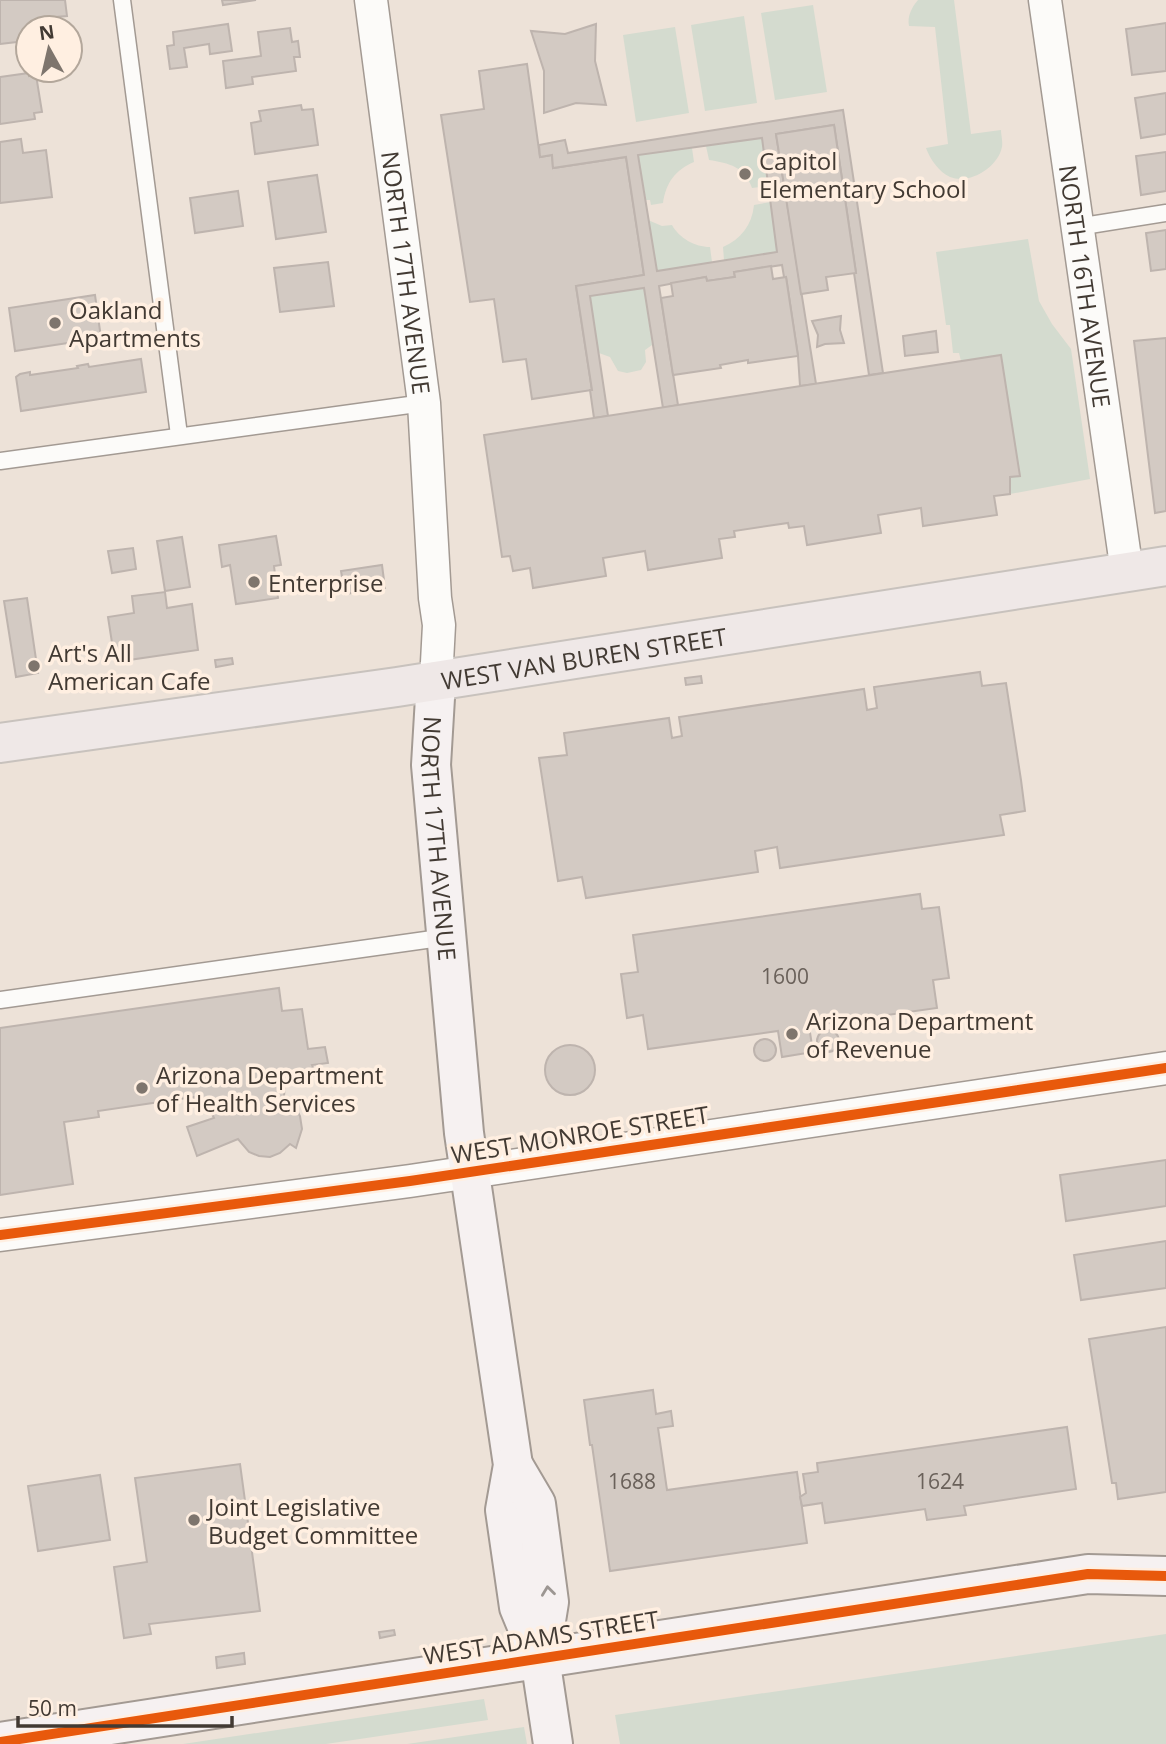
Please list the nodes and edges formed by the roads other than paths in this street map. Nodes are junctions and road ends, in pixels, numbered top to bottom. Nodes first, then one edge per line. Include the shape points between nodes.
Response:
1 (122, 0) edge
2 (371, 0) edge
3 (1045, 0) edge
4 (1166, 213) edge
5 (1077, 227) junction
6 (424, 403) junction
7 (179, 435) junction
8 (0, 461) edge
9 (1166, 566) edge
10 (1127, 572) junction
11 (436, 681) junction
12 (0, 743) edge
13 (447, 937) junction
14 (0, 1000) edge
15 (1166, 1068) edge
16 (469, 1172) junction
17 (0, 1235) edge
18 (1166, 1576) edge
19 (540, 1658) junction
20 (0, 1742) edge
21 (552, 1744) edge

1 - 7 lane
2 - 6 street, NORTH 17TH AVENUE
3 - 5 street, NORTH 16TH AVENUE
4 - 5 lane
5 - 10 street, NORTH 16TH AVENUE
6 - 7 lane
6 - 11 street, NORTH 17TH AVENUE via 439,625
7 - 8 lane
9 - 10 main road, WEST VAN BUREN STREET
10 - 11 main road, WEST VAN BUREN STREET
11 - 12 main road, WEST VAN BUREN STREET
11 - 13 main road, NORTH 17TH AVENUE via 431,765
13 - 14 lane
13 - 16 main road, NORTH 17TH AVENUE
15 - 16 street, WEST MONROE STREET
16 - 17 street, WEST MONROE STREET
16 - 19 main road, NORTH 17TH AVENUE via 513,1465 536,1504 549,1602
18 - 19 main road, WEST ADAMS STREET via 1088,1574
19 - 20 main road, WEST ADAMS STREET
19 - 21 main road, NORTH 17TH AVENUE

